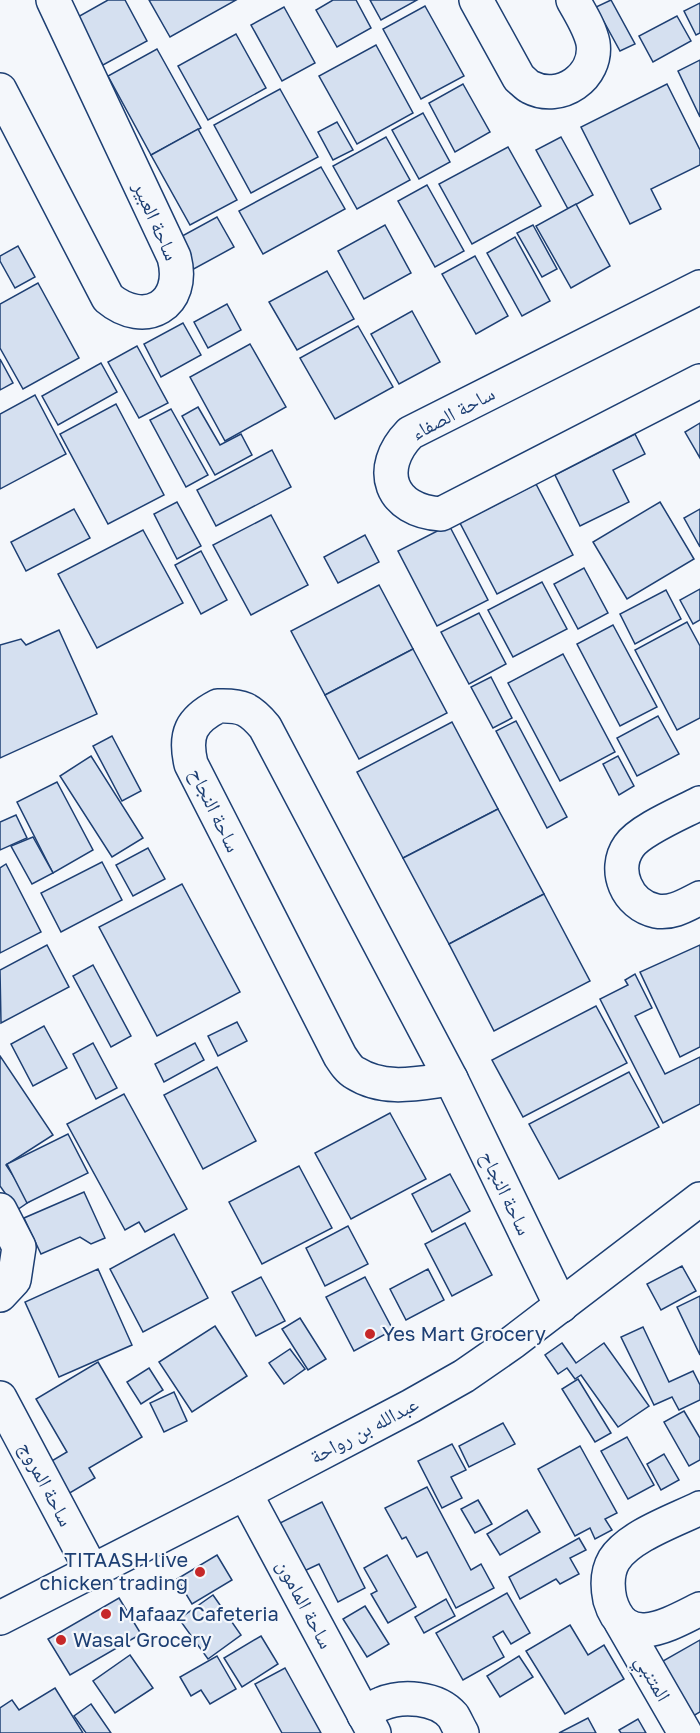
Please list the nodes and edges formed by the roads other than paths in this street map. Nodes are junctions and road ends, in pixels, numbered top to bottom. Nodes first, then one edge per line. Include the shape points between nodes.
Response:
1 (53, 0) edge
2 (476, 0) edge
3 (573, 0) edge
4 (0, 90) edge
5 (700, 288) edge
6 (700, 381) edge
7 (700, 803) edge
8 (700, 898) edge
9 (451, 1079) junction
10 (700, 1198) edge
11 (0, 1210) edge
12 (0, 1295) edge
13 (561, 1306) junction
14 (0, 1398) edge
15 (245, 1493) junction
16 (700, 1508) edge
17 (92, 1571) junction
18 (700, 1610) edge
19 (0, 1618) edge
20 (621, 1622) junction
21 (369, 1724) edge
22 (462, 1733) edge
23 (685, 1733) edge

1 - 4 street, ساحة العبير via 174,257 176,289 166,303 153,311 136,313 108,298
2 - 3 street via 519,78 530,87 556,92 580,80 593,57 589,30
5 - 6 street, ساحة الصفاء via 410,433 398,445 391,461 391,477 397,493 409,506 424,513 441,514
7 - 8 street via 637,836 622,859 625,886 643,906 669,911
9 - 9 street, ساحة النجاح via 266,727 254,713 237,706 219,706 202,714 191,729 187,746 191,764 340,1056 353,1072 376,1083 399,1086
9 - 13 street, ساحة النجاح
10 - 13 street, عبدالله بن رواحة
11 - 12 street via 19,1247 14,1280
13 - 15 street, عبدالله بن رواحة via 464,1376
14 - 17 street, ساحة المروج
15 - 17 street, عبدالله بن رواحة
15 - 21 street, ساحة المامون
16 - 20 street, المتنبي via 637,1540 614,1559 608,1574 608,1592
17 - 19 street, عبدالله بن رواحة
18 - 20 street via 657,1629 631,1629
20 - 23 street, المتنبي
21 - 22 street, ساحة المامون via 380,1704 418,1699 436,1704 452,1715

